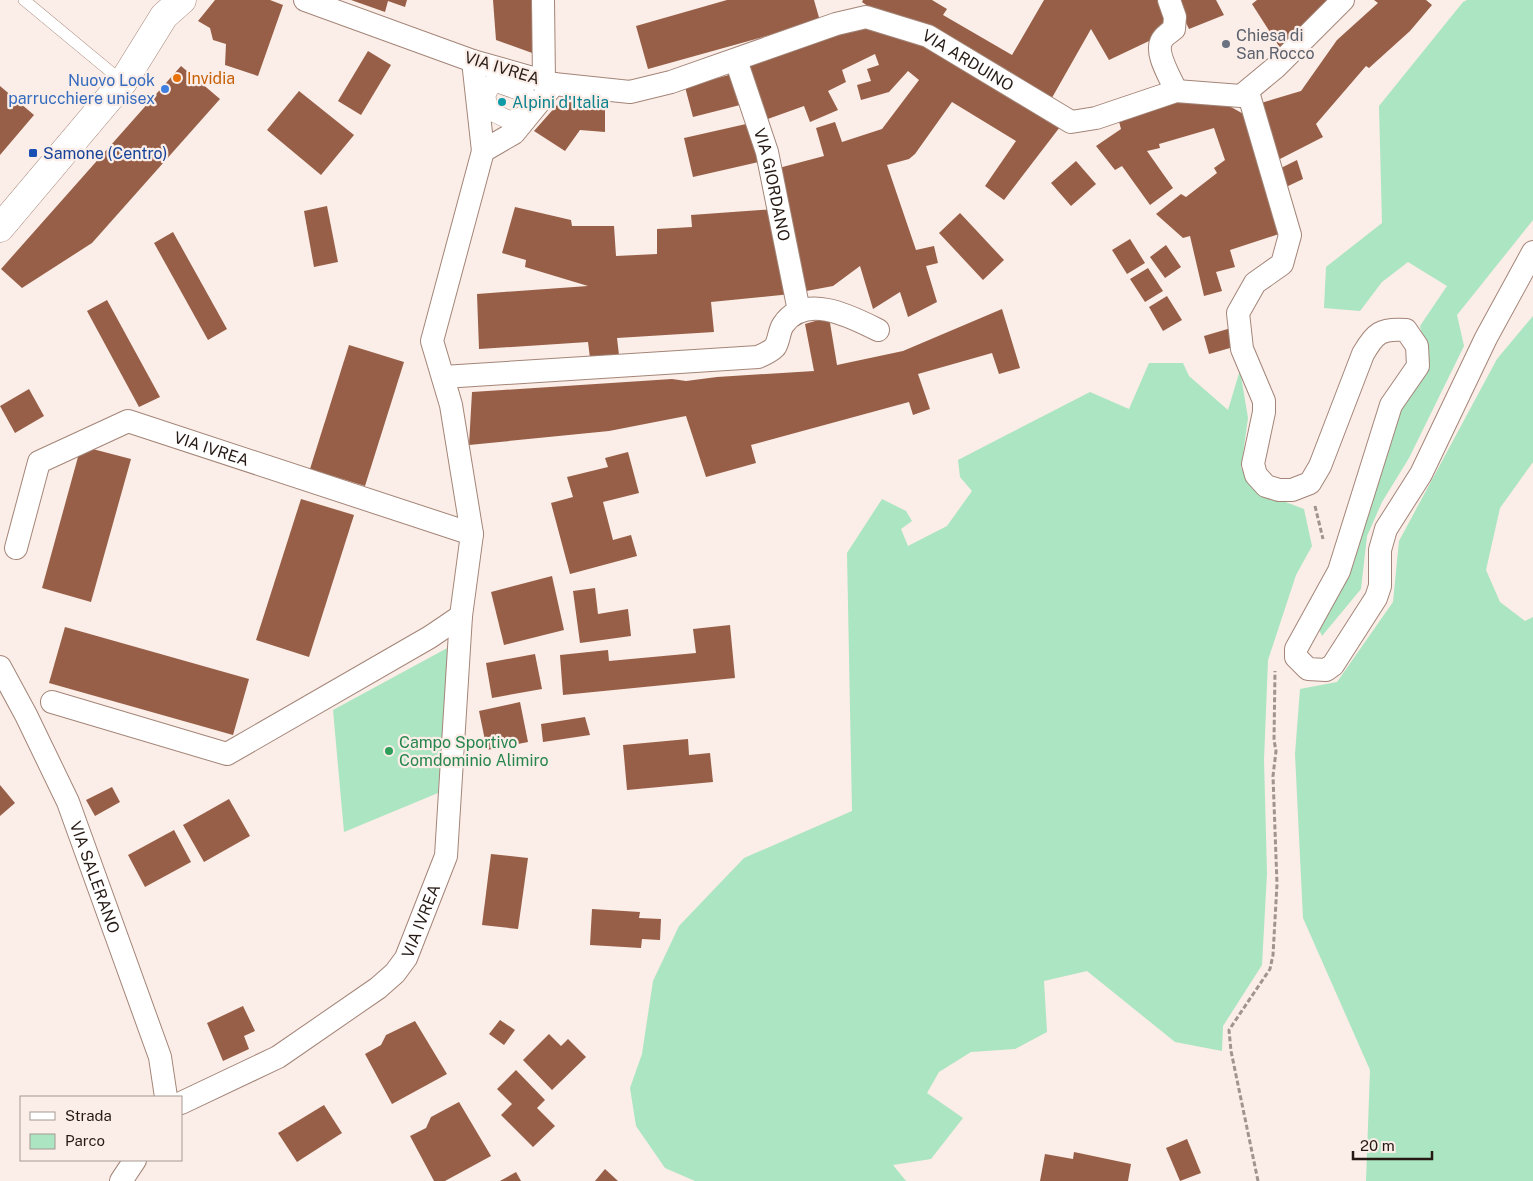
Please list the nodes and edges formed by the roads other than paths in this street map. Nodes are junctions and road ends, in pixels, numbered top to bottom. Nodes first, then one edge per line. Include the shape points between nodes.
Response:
1 (24, 0) edge
2 (305, 0) edge
3 (543, 0) edge
4 (1170, 0) edge
5 (1343, 0) edge
6 (171, 5) edge
7 (736, 60) junction
8 (473, 61) junction
9 (122, 82) junction
10 (549, 83) junction
11 (1176, 90) junction
12 (1248, 92) junction
13 (483, 150) junction
14 (0, 228) edge
15 (1533, 252) edge
16 (799, 311) junction
17 (878, 330) dead end
18 (442, 377) junction
19 (472, 534) junction
20 (16, 548) dead end
21 (461, 616) junction
22 (0, 667) edge
23 (52, 702) dead end
24 (166, 1096) edge
25 (182, 1103) edge
26 (134, 1161) edge
27 (121, 1181) edge

1 - 9 lane
2 - 8 street, VIA IVREA
3 - 10 street
4 - 11 street via 1175,17 1174,29 1162,39 1160,46
5 - 12 street
6 - 9 main road
7 - 10 street, VIA ARDUINO via 630,92
7 - 11 street, VIA ARDUINO via 836,24 866,17 928,36 1071,122 1096,118
7 - 16 street, VIA GIORDANO via 767,152
8 - 10 street, VIA IVREA
8 - 13 street
9 - 14 main road
10 - 13 street, VIA IVREA via 514,133
11 - 12 street, VIA ARDUINO via 1241,96
12 - 15 street via 1290,235 1282,264 1254,283 1238,313 1242,349 1264,401 1253,464 1256,475 1266,486 1280,490 1292,490 1310,483 1320,466 1372,338 1387,329 1406,330 1417,346 1418,366 1392,406 1339,571 1296,648 1296,657 1308,669 1326,670 1338,659 1376,598 1380,586 1380,550 1386,529 1421,474 1486,338
13 - 18 street, VIA IVREA via 432,341
16 - 17 street via 826,308
16 - 18 street via 783,325 774,347 758,358
18 - 19 street, VIA IVREA via 450,404
19 - 20 street, VIA IVREA via 128,421 39,462
19 - 21 street, VIA IVREA
21 - 23 street via 227,754
21 - 25 street, VIA IVREA via 446,856 406,958 378,988 278,1057
22 - 24 street, VIA SALERANO via 68,802 160,1057
26 - 27 street

